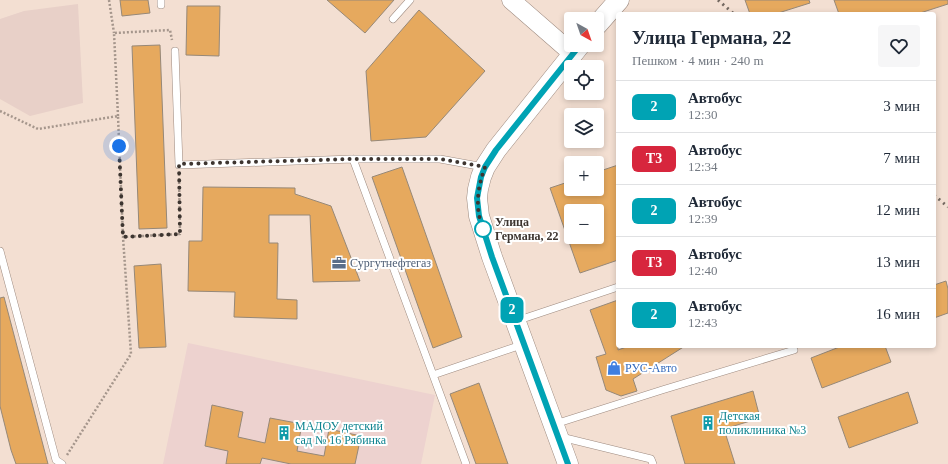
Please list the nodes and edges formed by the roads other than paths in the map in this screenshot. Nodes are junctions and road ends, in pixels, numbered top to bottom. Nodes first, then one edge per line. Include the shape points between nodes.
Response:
1 (410, 0) edge
2 (511, 0) edge
3 (617, 5) edge
4 (604, 18) edge
5 (393, 19) dead end
6 (564, 39) edge
7 (175, 51) road end
8 (575, 52) edge
9 (353, 159) junction
10 (485, 167) junction
11 (0, 251) edge
12 (616, 288) edge
13 (516, 321) junction
14 (524, 344) junction
15 (794, 350) dead end
16 (433, 375) junction
17 (556, 430) junction
18 (61, 464) edge
19 (466, 464) edge
20 (568, 464) edge
21 (653, 464) edge

1 - 5 lane
2 - 6 street
3 - 4 main road
7 - 9 lane via 179,164
8 - 10 main road
9 - 10 lane via 440,159
9 - 16 lane
10 - 13 main road via 478,189 479,216
11 - 18 lane via 56,460
12 - 13 lane
13 - 14 main road
14 - 16 lane
14 - 17 main road
15 - 17 lane via 662,390
16 - 19 lane
17 - 20 main road
17 - 21 lane via 651,459

